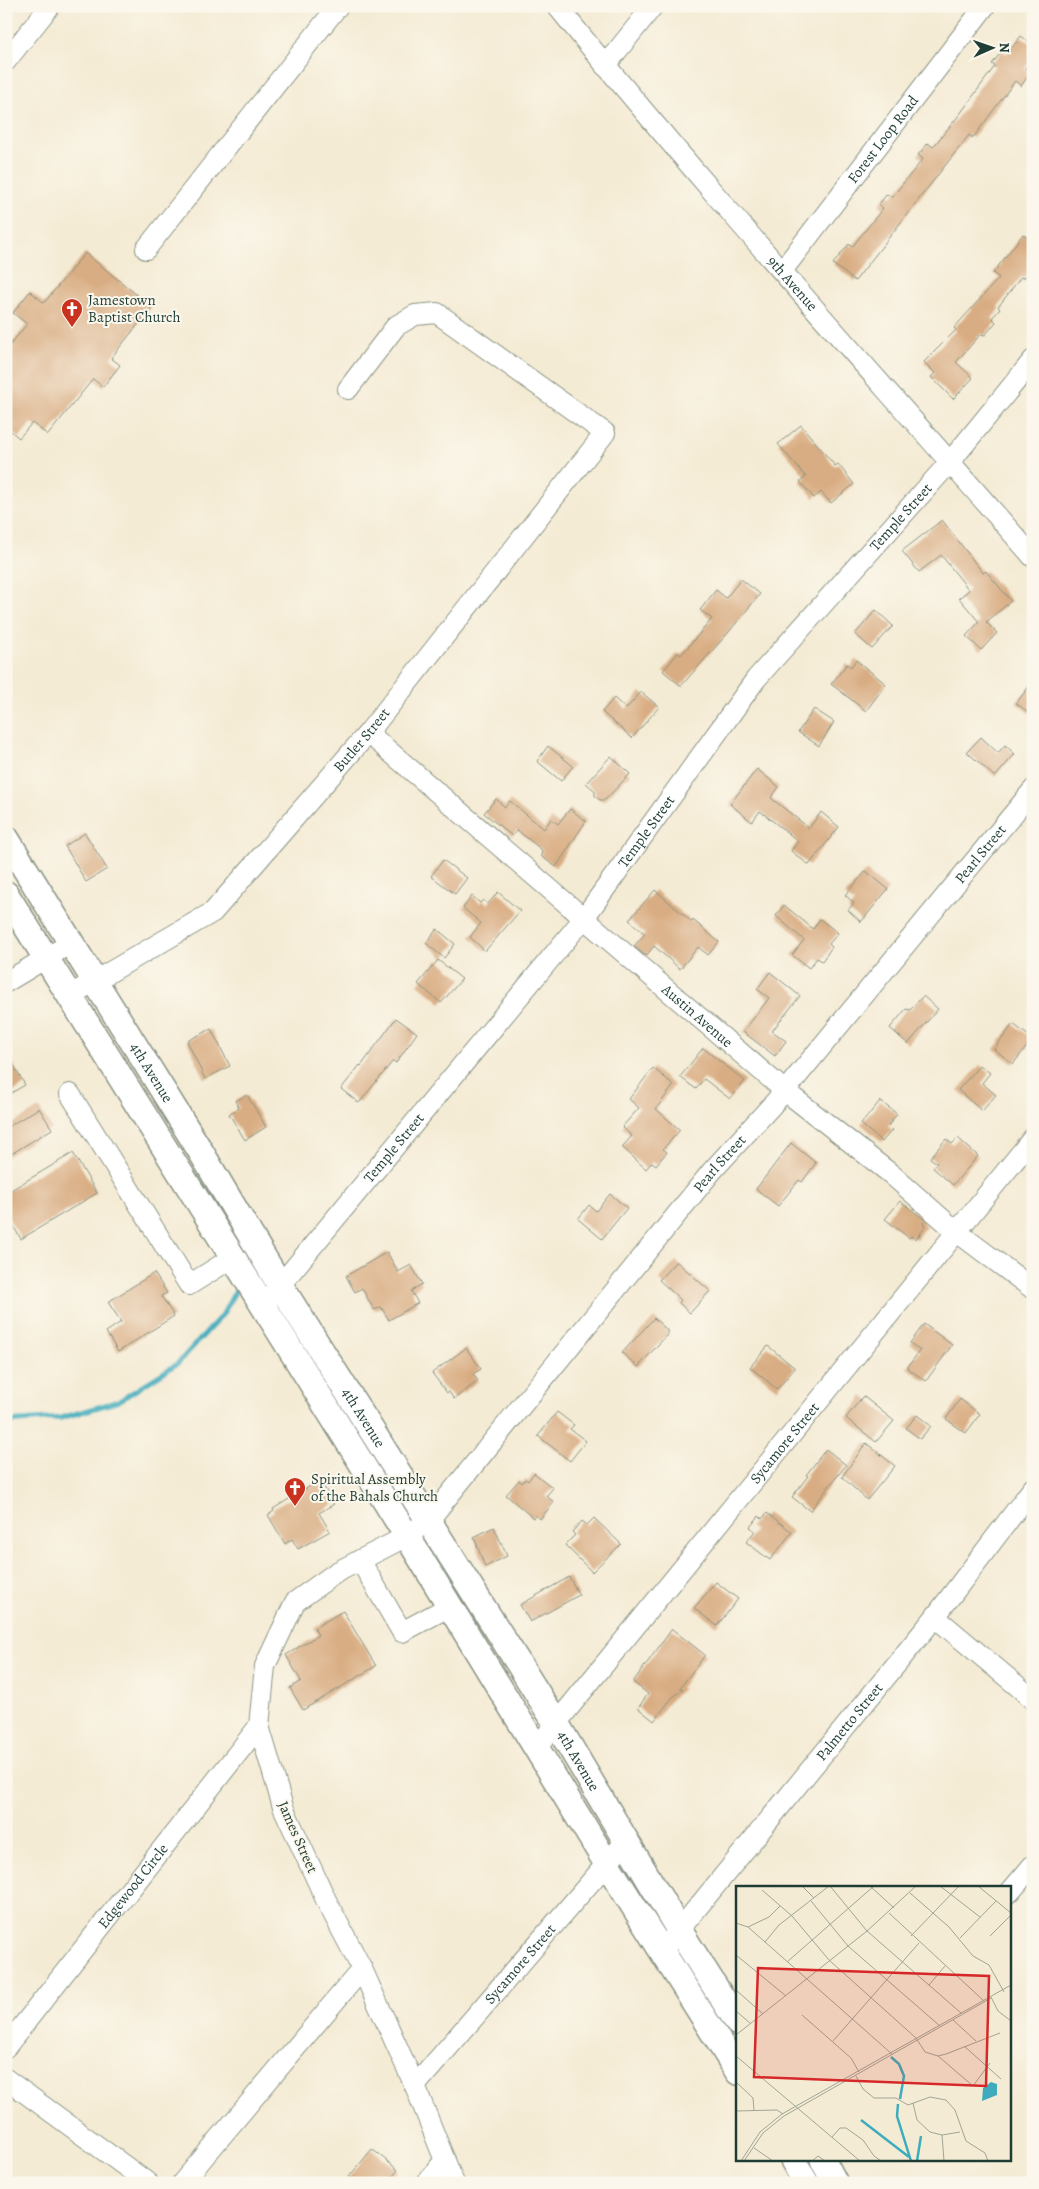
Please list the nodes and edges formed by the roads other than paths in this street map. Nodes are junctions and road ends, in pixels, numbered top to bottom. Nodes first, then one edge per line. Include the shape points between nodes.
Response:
1 (50, 6) edge
2 (338, 6) edge
3 (557, 6) edge
4 (653, 6) edge
5 (985, 6) edge
6 (6, 61) edge
7 (605, 66) junction
8 (146, 248) dead end
9 (782, 271) junction
10 (1033, 360) edge
11 (348, 389) dead end
12 (950, 462) junction
13 (1033, 558) edge
14 (368, 733) junction
15 (1033, 790) edge
16 (6, 838) edge
17 (6, 894) edge
18 (584, 918) junction
19 (71, 943) junction
20 (46, 958) junction
21 (95, 981) junction
22 (6, 982) edge
23 (70, 996) junction
24 (785, 1091) junction
25 (70, 1094) dead end
26 (1033, 1138) edge
27 (957, 1232) junction
28 (232, 1258) junction
29 (280, 1285) junction
30 (1033, 1289) edge
31 (262, 1306) junction
32 (1033, 1488) edge
33 (428, 1520) junction
34 (407, 1536) junction
35 (360, 1560) junction
36 (450, 1606) junction
37 (935, 1617) junction
38 (1033, 1699) edge
39 (556, 1722) junction
40 (259, 1726) junction
41 (537, 1747) junction
42 (626, 1841) junction
43 (607, 1864) junction
44 (1033, 1865) edge
45 (1012, 1890) edge
46 (679, 1930) junction
47 (662, 1951) junction
48 (362, 1969) junction
49 (736, 2020) edge
50 (6, 2047) edge
51 (736, 2069) edge
52 (6, 2079) edge
53 (415, 2086) junction
54 (445, 2160) junction
55 (794, 2162) edge
56 (823, 2162) edge
57 (148, 2183) edge
58 (182, 2183) edge
59 (426, 2183) edge
60 (454, 2183) edge
61 (806, 2183) edge
62 (835, 2183) edge

1 - 6 street
2 - 8 street
3 - 7 street, 9th Avenue
4 - 7 street
5 - 9 street, Forest Loop Road
7 - 9 street, 9th Avenue
9 - 12 street, 9th Avenue
10 - 12 street, Temple Street
11 - 14 street, Butler Street via 396,326 415,316 437,313 606,433
12 - 13 street, 9th Avenue
12 - 18 street, Temple Street via 756,679
14 - 18 street, Austin Avenue
14 - 21 street, Butler Street via 213,912
15 - 24 street, Pearl Street
16 - 19 main road, 4th Avenue
17 - 20 main road, 4th Avenue
18 - 24 street, Austin Avenue
18 - 29 street, Temple Street
19 - 20 street
19 - 21 main road, 4th Avenue
20 - 22 street
20 - 23 main road, 4th Avenue
21 - 23 street, Butler Street
21 - 29 main road, 4th Avenue
23 - 28 main road, 4th Avenue
24 - 27 street, Austin Avenue via 891,1174
24 - 33 street, Pearl Street via 712,1170
25 - 28 street via 189,1285
26 - 27 street, Sycamore Street
27 - 30 street, Austin Avenue
27 - 39 street, Sycamore Street
28 - 31 main road, 4th Avenue
29 - 31 street, Temple Street
29 - 33 main road, 4th Avenue
31 - 34 main road, 4th Avenue
32 - 37 street, Palmetto Street
33 - 34 street, Pearl Street
33 - 39 main road, 4th Avenue
34 - 35 street, James Street
34 - 36 main road, 4th Avenue
35 - 36 street via 402,1632
35 - 40 street, James Street via 295,1602 265,1666
36 - 41 main road, 4th Avenue
37 - 38 street
37 - 46 street, Palmetto Street
39 - 41 street, Sycamore Street
39 - 42 main road, 4th Avenue
40 - 48 street, James Street via 283,1806
40 - 50 street, Edgewood Circle
41 - 43 main road, 4th Avenue
42 - 43 street, Sycamore Street
42 - 46 main road, 4th Avenue
43 - 47 main road, 4th Avenue
43 - 53 street, Sycamore Street
44 - 45 street
46 - 47 street, Palmetto Street
46 - 49 main road, 4th Avenue
47 - 51 main road, 4th Avenue
48 - 53 street, James Street
48 - 58 street
52 - 57 street
53 - 54 street, James Street
54 - 59 street
54 - 60 street, James Street
55 - 61 main road
56 - 62 main road

